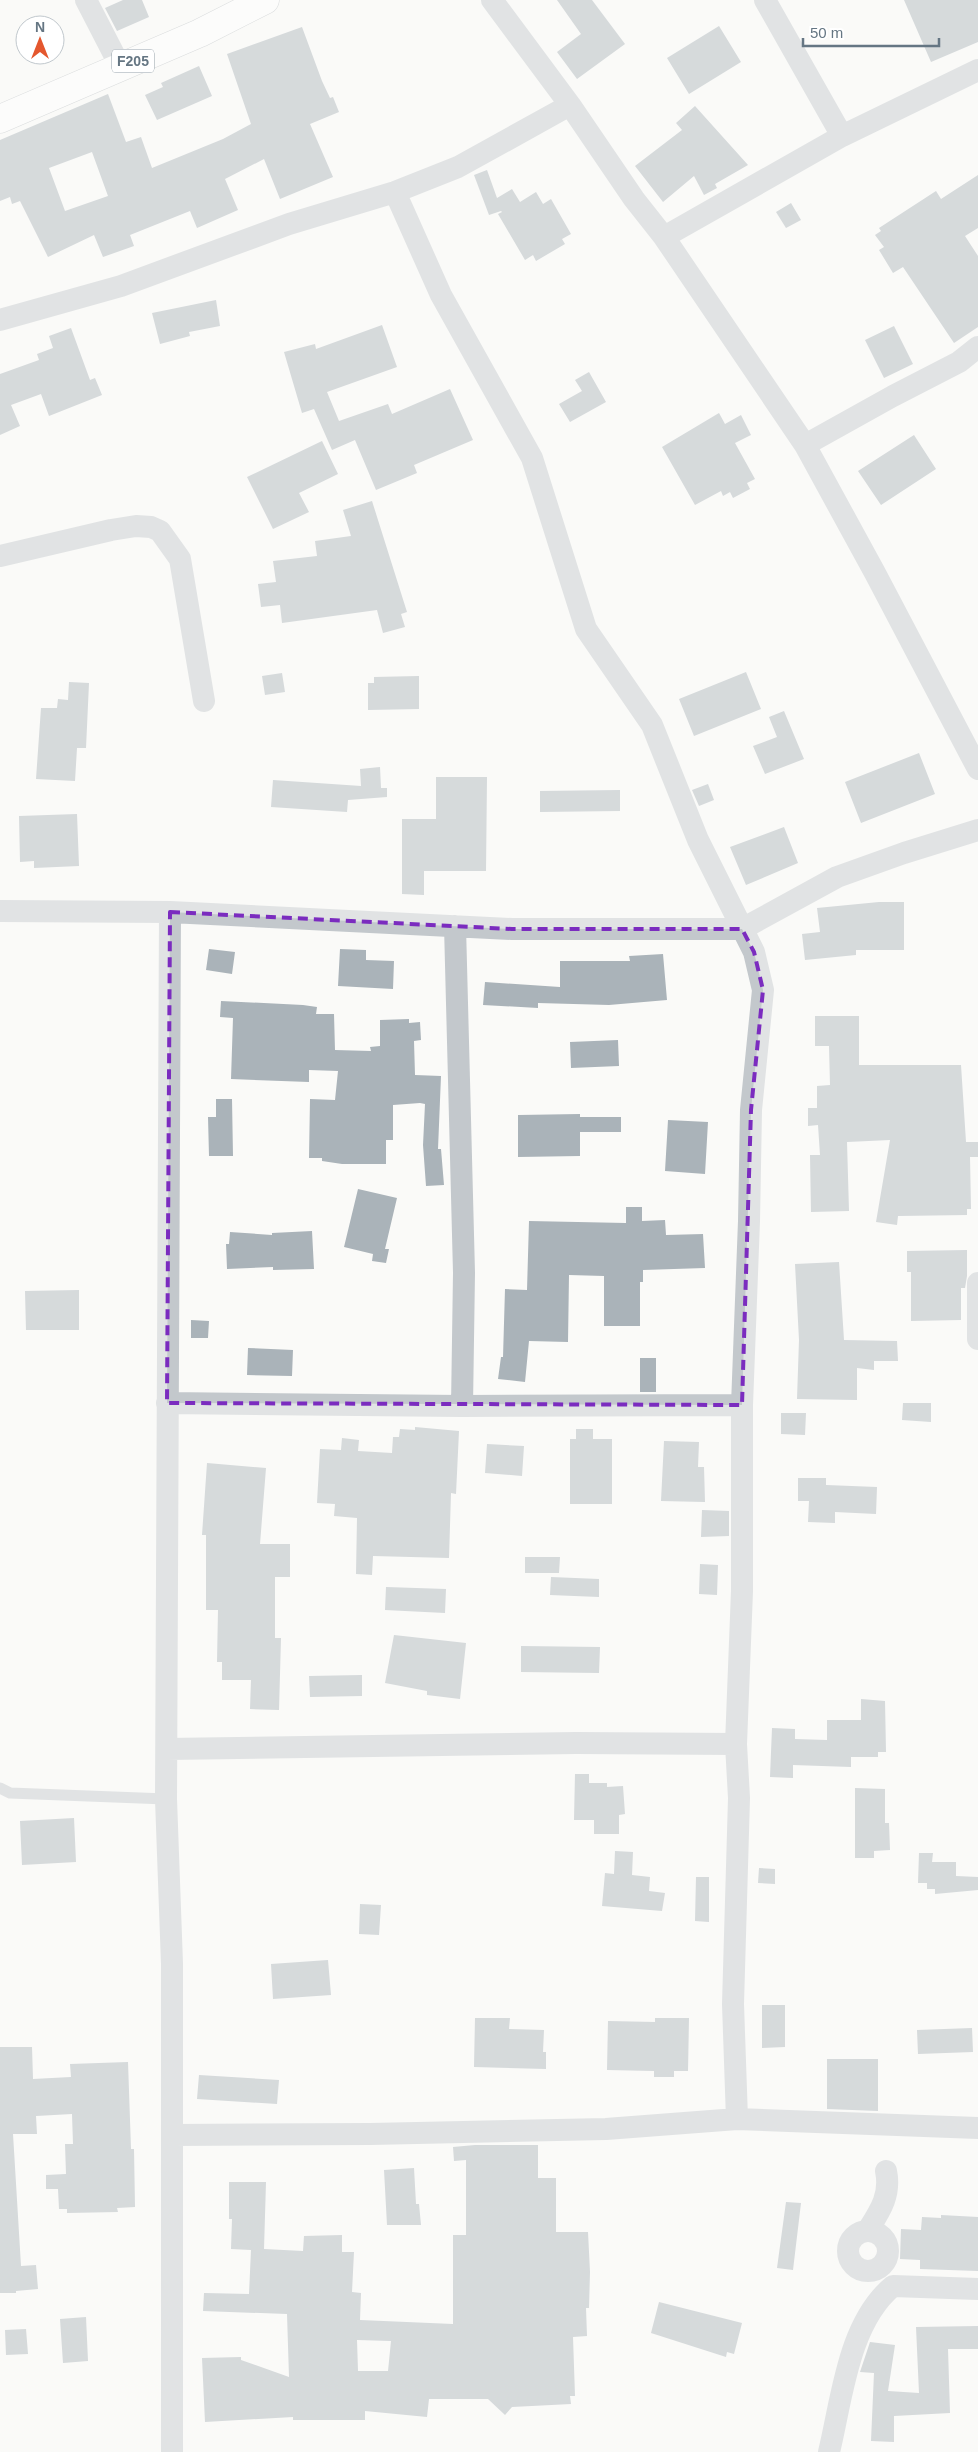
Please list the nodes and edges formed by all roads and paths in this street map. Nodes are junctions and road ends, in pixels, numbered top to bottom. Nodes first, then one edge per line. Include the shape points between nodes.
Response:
1 (86, 0) edge
2 (265, 0) edge
3 (492, 0) edge
4 (765, 0) edge
5 (120, 66) junction
6 (978, 70) edge
7 (570, 105) junction
8 (0, 119) edge
9 (842, 136) junction
10 (396, 192) junction
11 (664, 237) junction
12 (0, 320) edge
13 (978, 347) edge
14 (805, 445) junction
15 (0, 556) edge
16 (204, 701) dead end
17 (978, 768) edge
18 (978, 830) edge
19 (0, 911) edge
20 (170, 912) junction
21 (455, 926) junction
22 (742, 929) junction
23 (977, 1285) edge
24 (978, 1339) edge
25 (167, 1403) junction
26 (742, 1405) junction
27 (462, 1406) junction
28 (736, 1744) junction
29 (167, 1749) junction
30 (0, 1788) edge
31 (166, 1799) junction
32 (737, 2119) junction
33 (978, 2128) edge
34 (172, 2134) junction
35 (886, 2171) dead end
36 (868, 2230) junction
37 (878, 2268) junction
38 (893, 2286) junction
39 (978, 2289) edge
40 (172, 2452) edge
41 (829, 2452) edge

1 - 5 street
2 - 5 main road, F205 via 200,33
3 - 7 street
4 - 9 street
5 - 8 main road, F205
6 - 9 street
7 - 10 street via 458,167
7 - 11 street
9 - 11 street
10 - 12 street via 290,224 121,286
10 - 22 street via 441,295 532,458 586,629 652,725 698,840
11 - 14 street
13 - 14 street via 959,362
14 - 17 street
15 - 16 street via 136,526 160,531 180,559
18 - 22 street via 837,877
19 - 20 street
20 - 21 street
20 - 25 street
21 - 22 street
21 - 27 street via 464,1263
22 - 26 street via 754,952 763,990 751,1110
23 - 24 street
25 - 27 street
25 - 29 street
26 - 27 street
26 - 28 street via 742,1591
28 - 29 street
28 - 32 street via 739,1798 733,2004
29 - 31 street
30 - 31 lane via 10,1793
31 - 34 street via 172,1964
32 - 33 street
32 - 34 street via 606,2129
34 - 40 street
35 - 36 street via 883,2208
36 - 37 street via 878,2233 888,2251
36 - 37 street via 858,2233 850,2241 850,2261 857,2268 868,2271
37 - 38 street
38 - 39 street
38 - 41 street via 883,2294 864,2324 846,2372

